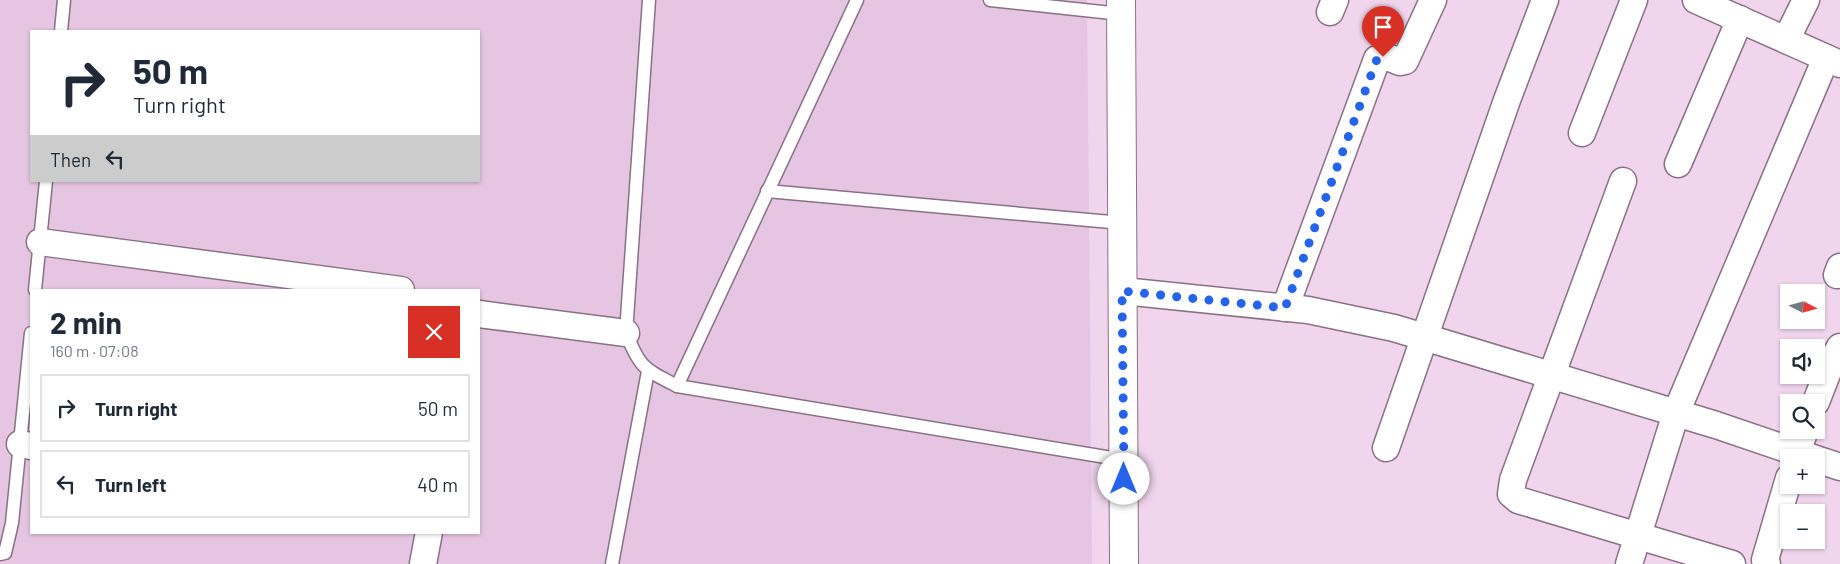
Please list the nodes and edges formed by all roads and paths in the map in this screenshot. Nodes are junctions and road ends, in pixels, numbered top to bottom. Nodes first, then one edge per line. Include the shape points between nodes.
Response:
1 (64, 0) edge
2 (649, 0) edge
3 (856, 0) edge
4 (990, 0) edge
5 (1433, 0) edge
6 (1545, 0) edge
7 (1634, 0) edge
8 (1806, 0) edge
9 (1702, 1) edge
10 (1121, 7) edge
11 (1740, 19) junction
12 (61, 30) edge
13 (1786, 40) junction
14 (1833, 61) edge
15 (1582, 133) dead end
16 (1678, 164) dead end
17 (1623, 181) dead end
18 (46, 182) edge
19 (767, 191) junction
20 (1122, 223) junction
21 (40, 242) junction
22 (36, 289) edge
23 (392, 289) edge
24 (1122, 291) junction
25 (1285, 308) junction
26 (480, 314) edge
27 (626, 333) junction
28 (1424, 337) junction
29 (1840, 347) edge
30 (30, 355) edge
31 (648, 371) junction
32 (1551, 375) junction
33 (677, 386) junction
34 (1819, 394) edge
35 (1676, 413) junction
36 (26, 445) edge
37 (1386, 448) dead end
38 (1798, 449) edge
39 (1124, 460) junction
40 (1825, 460) edge
41 (1840, 467) edge
42 (1784, 494) edge
43 (429, 534) edge
44 (1637, 536) junction
45 (0, 554) edge
46 (423, 564) edge
47 (612, 564) edge
48 (1124, 564) edge
49 (1628, 564) edge
50 (1732, 564) edge
51 (1767, 564) edge

1 - 12 lane
2 - 27 lane
3 - 19 lane
4 - 10 lane
5 - 25 street via 1405,61 1377,59
6 - 28 street
7 - 15 street
8 - 13 street
9 - 11 street
10 - 20 street
11 - 13 street
11 - 16 street
13 - 14 street
14 - 35 street
17 - 32 street
18 - 21 lane
19 - 20 lane
19 - 33 lane
20 - 24 street
21 - 22 lane
21 - 23 street
24 - 25 street
24 - 39 street
25 - 28 street via 1308,310
26 - 27 street
27 - 31 lane via 636,358
28 - 32 street
28 - 37 street
29 - 34 street
30 - 36 lane
31 - 33 lane
31 - 47 lane
32 - 35 street
32 - 44 street via 1513,480 1511,494 1518,500
33 - 39 lane
35 - 38 street
35 - 44 street
36 - 45 lane via 5,553
39 - 48 street
40 - 41 street
42 - 51 street via 1764,560
43 - 46 street
44 - 49 street
44 - 50 street

